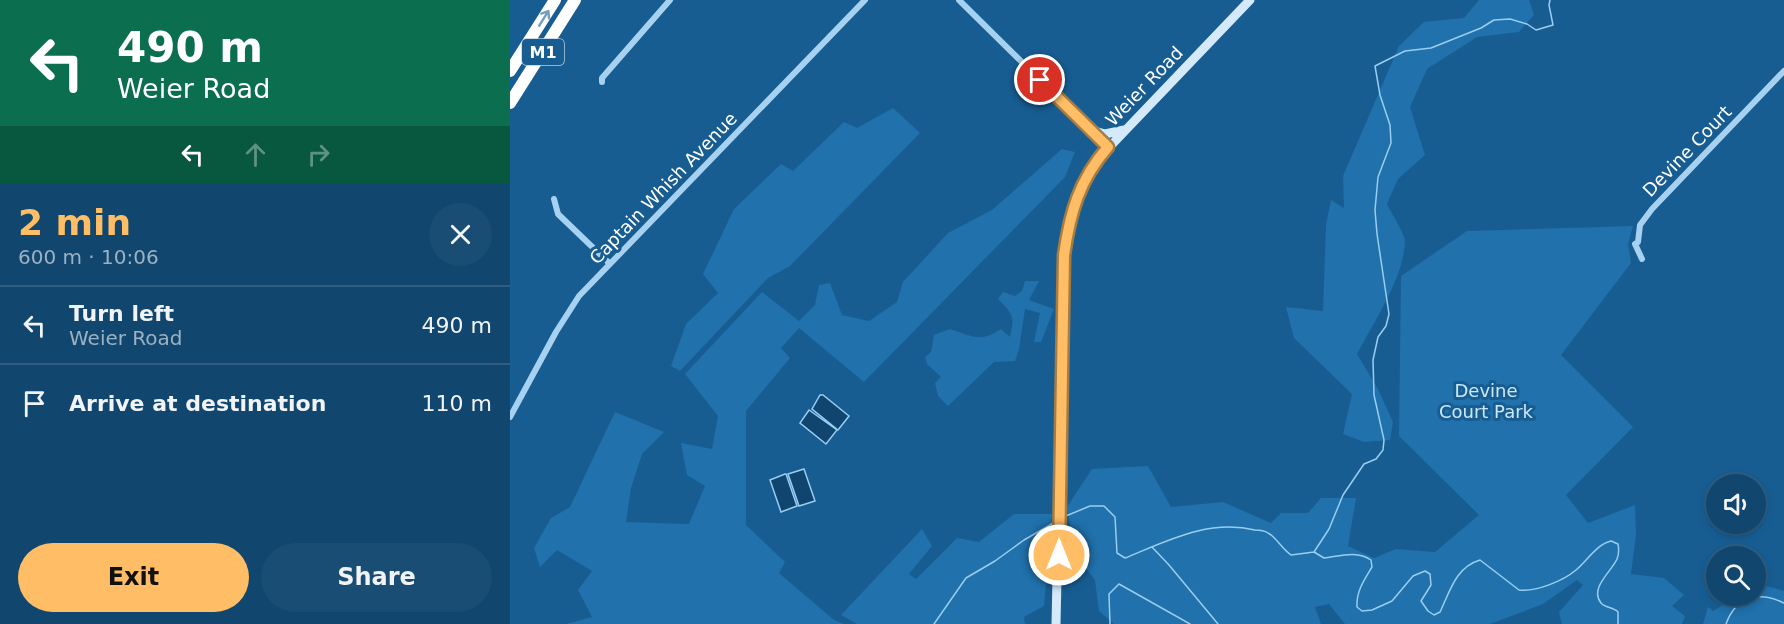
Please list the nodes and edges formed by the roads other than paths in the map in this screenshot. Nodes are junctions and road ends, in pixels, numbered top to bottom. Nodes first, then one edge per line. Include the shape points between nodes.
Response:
1 (555, 0) edge
2 (575, 0) edge
3 (670, 0) edge
4 (865, 0) edge
5 (959, 0) edge
6 (1250, 0) edge
7 (510, 71) edge
8 (1784, 72) edge
9 (602, 82) dead end
10 (510, 103) edge
11 (1092, 130) junction
12 (1125, 130) junction
13 (1108, 147) junction
14 (554, 199) dead end
15 (1642, 260) dead end
16 (609, 263) junction
17 (510, 417) edge
18 (1056, 622) edge

7 -> 1 highway, M1
2 - 10 highway, M1
3 - 9 street
4 - 16 street, Captain Whish Avenue
5 - 11 street, Weier Road
6 - 12 street, Weier Road
8 - 15 street, Devine Court via 1652,209 1640,225 1635,244
11 - 12 street via 1109,134
11 - 13 street, Weier Road
12 - 13 street, Weier Road
13 - 18 street via 1079,190 1064,255
14 - 16 street via 558,214
16 - 17 street, Captain Whish Avenue via 579,296

